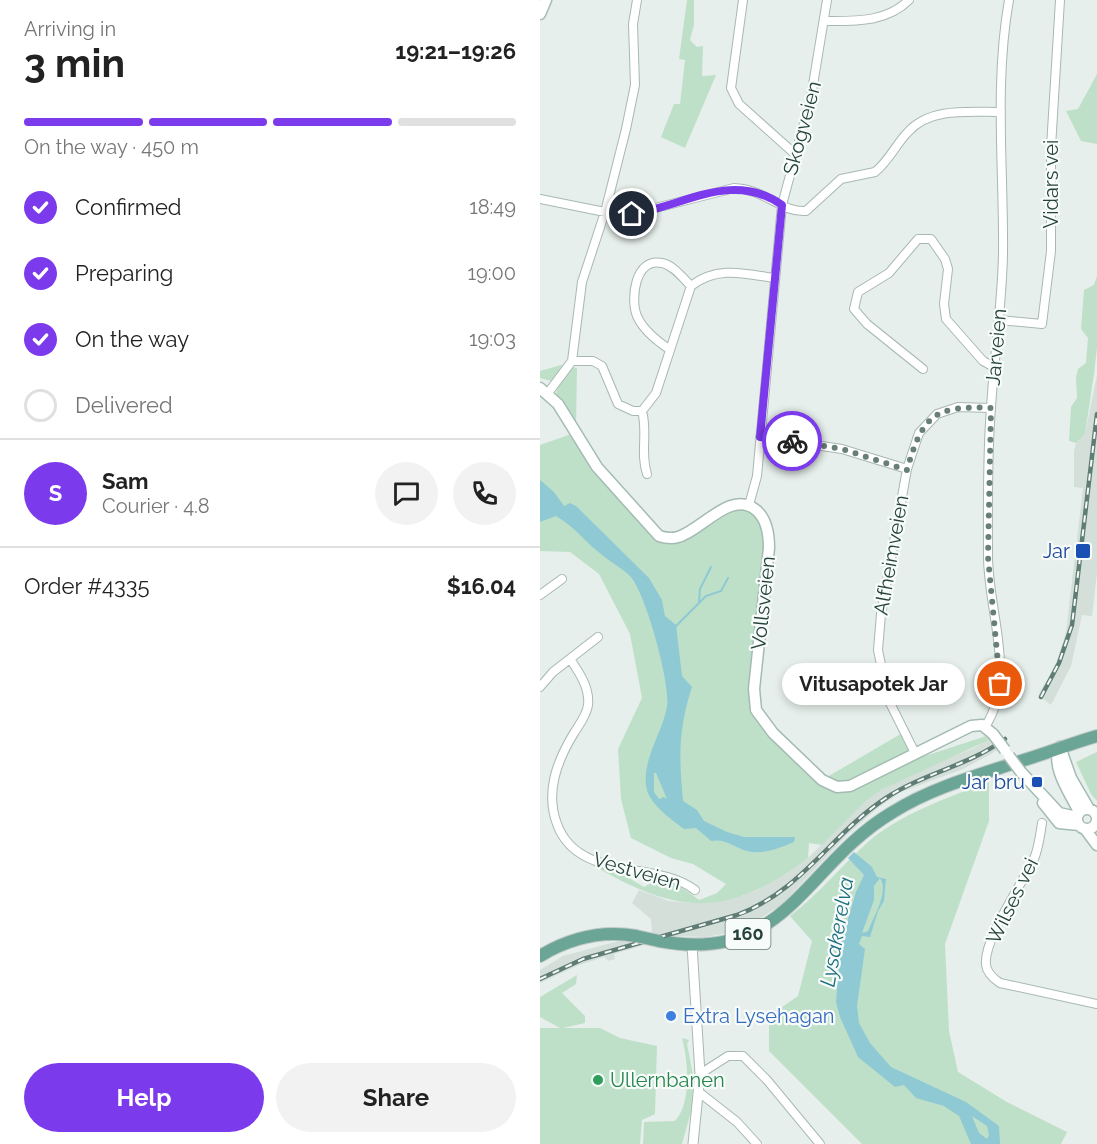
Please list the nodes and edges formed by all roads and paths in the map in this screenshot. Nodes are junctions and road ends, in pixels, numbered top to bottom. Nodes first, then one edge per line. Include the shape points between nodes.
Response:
1 (546, 0) edge
2 (637, 0) edge
3 (743, 0) edge
4 (827, 0) edge
5 (909, 0) edge
6 (1009, 0) edge
7 (1060, 0) edge
8 (540, 14) edge
9 (824, 21) junction
10 (1001, 112) junction
11 (795, 154) junction
12 (540, 199) edge
13 (782, 205) junction
14 (605, 212) junction
15 (773, 278) junction
16 (691, 286) junction
17 (999, 320) junction
18 (669, 349) junction
19 (572, 361) junction
20 (994, 367) junction
21 (923, 369) dead end
22 (544, 390) edge
23 (991, 408) junction
24 (642, 411) junction
25 (760, 437) junction
26 (907, 470) junction
27 (647, 474) dead end
28 (748, 505) junction
29 (562, 579) dead end
30 (540, 596) edge
31 (598, 637) dead end
32 (570, 659) junction
33 (540, 687) edge
34 (989, 730) junction
35 (1097, 736) edge
36 (1097, 743) edge
37 (1060, 752) junction
38 (915, 753) junction
39 (1082, 818) junction
40 (1042, 823) dead end
41 (1096, 826) edge
42 (1097, 845) edge
43 (695, 890) dead end
44 (692, 945) junction
45 (540, 956) edge
46 (1097, 1004) edge
47 (700, 1074) junction
48 (699, 1093) junction
49 (693, 1144) edge
50 (757, 1144) edge
51 (820, 1144) edge

1 - 8 main road
2 - 14 street via 633,93
3 - 11 street via 731,88 739,104
4 - 9 street, Skogveien
5 - 9 street via 882,17
6 - 10 street, Jarveien
7 - 17 street, Vidars vei via 1051,147 1051,251 1042,324
9 - 11 street, Skogveien via 811,97
10 - 13 street via 953,112 925,119 908,131 875,172 841,178 806,211
10 - 17 street, Jarveien via 1003,255
11 - 13 street, Skogveien
12 - 14 street
13 - 14 street via 765,194 734,188 642,212
13 - 15 street, Skogveien
14 - 19 street via 582,282
15 - 16 street via 716,273
15 - 25 street, Skogveien
16 - 18 street
16 - 18 street via 659,262 648,266 637,280 633,302 636,314
17 - 20 street, Jarveien
18 - 24 street via 656,393
19 - 22 street
19 - 24 street via 592,361 602,366 618,404
20 - 21 street via 983,361 946,319 948,269 937,245 926,238 918,239 895,267 863,288 854,302 854,309 867,324
20 - 23 street, Jarveien
22 - 28 main road via 558,404 591,459 659,536 678,537 731,506
23 - 26 street, Alfheimveien via 957,407 937,414 919,433
23 - 34 street, Jarveien via 988,557 1000,684
24 - 27 street via 642,461
25 - 26 street via 842,449
25 - 28 street, Skogveien via 755,490
26 - 38 street, Alfheimveien via 880,614 878,650 888,699
28 - 38 main road, Vollsveien via 764,520 769,542 754,689 756,710 762,720 817,775 837,787 856,784
29 - 30 street
31 - 32 street
32 - 33 street
32 - 43 street, Vestveien via 584,683 589,702 554,776 554,811 560,833 571,848 594,860 675,878
34 - 38 main road, Vollsveien via 966,728
34 - 39 main road, bridge via 1056,821
35 - 37 main road, 160
36 - 37 main road, 160
37 - 39 main road via 1058,766
37 - 44 main road, 160 via 960,781 920,798 878,821 854,840 819,879 756,931 724,942
39 - 41 main road
39 - 41 main road via 1096,814
39 - 42 main road
40 - 46 street, Wilses vei via 1034,858 1002,917 986,964 1000,983
44 - 45 main road, 160, bridge via 613,934 580,938
44 - 47 street
47 - 48 street
47 - 51 street via 728,1056 743,1056
48 - 49 street
48 - 50 street via 737,1122

